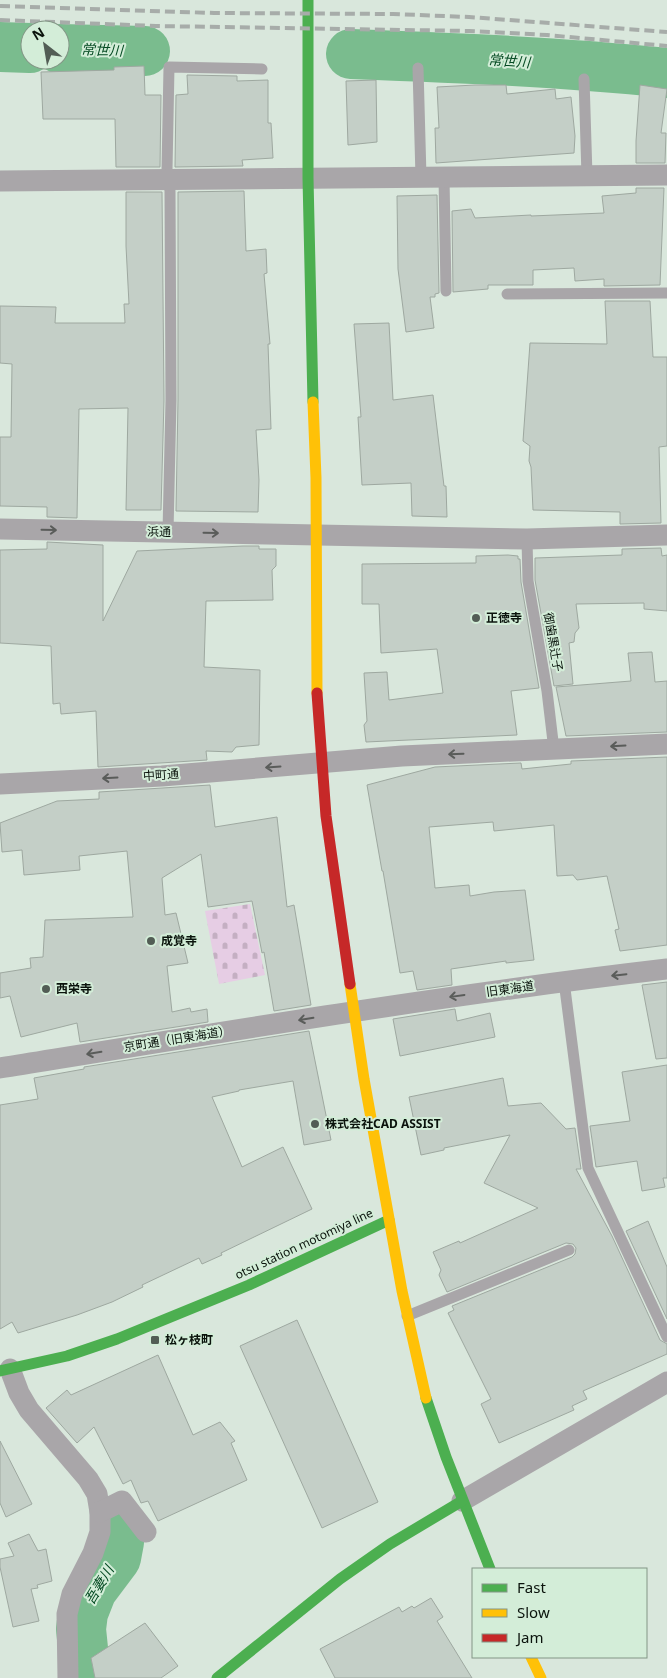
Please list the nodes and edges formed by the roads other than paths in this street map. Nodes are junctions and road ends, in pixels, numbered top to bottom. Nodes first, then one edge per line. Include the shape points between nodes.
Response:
1 (308, 0) edge
2 (418, 68) dead end
3 (262, 69) dead end
4 (584, 79) dead end
5 (667, 175) edge
6 (587, 176) junction
7 (421, 177) junction
8 (444, 177) junction
9 (308, 178) junction
10 (168, 180) junction
11 (0, 181) edge
12 (446, 291) dead end
13 (667, 293) edge
14 (507, 294) dead end
15 (0, 529) edge
16 (168, 532) junction
17 (667, 534) edge
18 (317, 535) junction
19 (528, 539) junction
20 (667, 744) edge
21 (554, 750) junction
22 (321, 764) junction
23 (0, 784) edge
24 (667, 969) edge
25 (564, 981) junction
26 (354, 1011) junction
27 (0, 1068) edge
28 (389, 1220) junction
29 (569, 1250) dead end
30 (407, 1316) junction
31 (667, 1337) edge
32 (5, 1370) edge
33 (667, 1382) edge
34 (462, 1501) junction
35 (100, 1512) junction
36 (146, 1532) dead end
37 (490, 1568) edge
38 (531, 1658) edge
39 (68, 1678) edge
40 (217, 1678) edge
41 (541, 1678) edge

1 - 9 street
2 - 7 lane
3 - 10 lane via 169,66
4 - 6 lane
5 - 6 street
6 - 8 street
7 - 8 street
7 - 9 street
8 - 12 lane
9 - 10 street
9 - 18 street
10 - 11 street
10 - 16 lane via 171,360
13 - 14 lane
15 -> 16 street, 浜通
16 -> 18 street, 浜通
17 - 19 street, 浜通
18 - 19 street, 浜通
18 - 22 street via 317,690
19 - 21 lane, 御歯黒辻子 via 528,581 548,691
20 -> 21 street, 中町通
21 -> 22 street, 中町通 via 402,756
22 -> 23 street, 中町通
22 - 26 street
24 -> 25 street, 旧東海道
25 -> 26 street, 旧東海道
25 - 31 lane via 588,1168
26 -> 27 street, 京町通（旧東海道）
26 - 28 street
28 - 30 street, otsu station motomiya line
28 - 32 street, otsu station motomiya line via 292,1266 115,1340
29 - 30 lane
30 - 34 street, otsu station motomiya line via 426,1397
32 - 35 street via 29,1410 97,1494
33 - 34 street
34 - 37 street, otsu station motomiya line
34 - 40 street via 382,1549
35 - 36 street via 122,1501
35 - 39 street via 100,1532 93,1554 72,1594 67,1614
38 - 41 street

